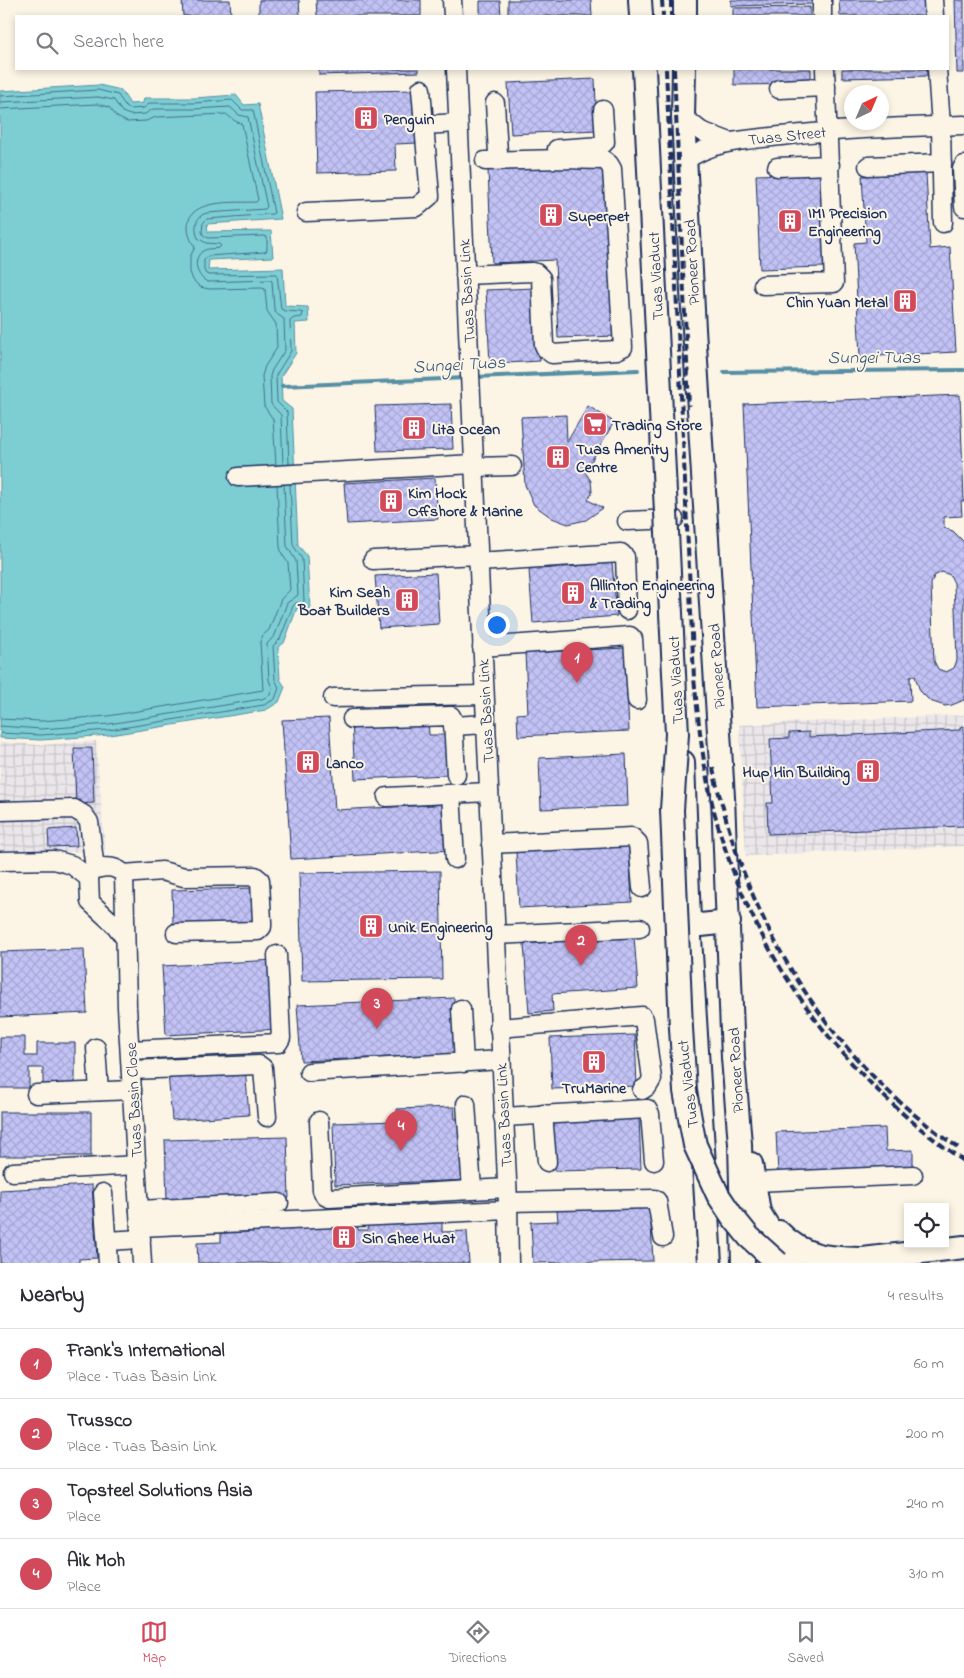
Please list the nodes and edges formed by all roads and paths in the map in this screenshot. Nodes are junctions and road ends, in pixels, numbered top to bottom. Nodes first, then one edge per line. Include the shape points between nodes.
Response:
1 (452, 0) edge
2 (640, 0) edge
3 (649, 0) edge
4 (685, 0) edge
5 (822, 0) edge
6 (933, 0) edge
7 (453, 15) edge
8 (641, 15) edge
9 (650, 15) edge
10 (685, 15) edge
11 (822, 15) edge
12 (934, 15) edge
13 (456, 70) edge
14 (644, 70) edge
15 (653, 70) edge
16 (684, 70) edge
17 (825, 70) edge
18 (937, 70) edge
19 (826, 87) junction
20 (421, 89) dead end
21 (779, 89) dead end
22 (495, 102) dead end
23 (603, 110) dead end
24 (683, 117) junction
25 (458, 123) junction
26 (423, 125) junction
27 (964, 125) edge
28 (941, 126) junction
29 (829, 130) junction
30 (730, 142) junction
31 (459, 156) junction
32 (492, 157) junction
33 (686, 160) junction
34 (942, 163) junction
35 (964, 164) edge
36 (830, 165) junction
37 (868, 166) dead end
38 (777, 167) dead end
39 (964, 207) edge
40 (306, 212) dead end
41 (943, 224) dead end
42 (465, 275) junction
43 (763, 285) dead end
44 (474, 466) junction
45 (512, 466) dead end
46 (238, 477) dead end
47 (674, 519) junction
48 (627, 521) dead end
49 (478, 559) junction
50 (373, 560) dead end
51 (627, 610) dead end
52 (482, 647) junction
53 (484, 695) junction
54 (333, 698) dead end
55 (637, 700) dead end
56 (352, 719) dead end
57 (486, 724) junction
58 (453, 726) junction
59 (456, 775) dead end
60 (489, 792) junction
61 (451, 794) junction
62 (387, 797) dead end
63 (0, 811) edge
64 (491, 844) junction
65 (455, 859) dead end
66 (0, 861) edge
67 (92, 874) junction
68 (124, 874) junction
69 (642, 888) dead end
70 (689, 921) junction
71 (728, 922) junction
72 (640, 928) dead end
73 (176, 933) dead end
74 (495, 934) junction
75 (124, 937) junction
76 (277, 955) dead end
77 (461, 1009) dead end
78 (499, 1028) junction
79 (96, 1048) dead end
80 (130, 1050) junction
81 (500, 1060) junction
82 (464, 1062) junction
83 (131, 1070) junction
84 (309, 1072) dead end
85 (132, 1090) junction
86 (642, 1090) dead end
87 (98, 1091) junction
88 (36, 1094) dead end
89 (466, 1104) dead end
90 (543, 1114) junction
91 (267, 1116) dead end
92 (503, 1116) junction
93 (319, 1121) dead end
94 (740, 1144) junction
95 (654, 1161) dead end
96 (547, 1162) dead end
97 (136, 1165) junction
98 (13, 1172) dead end
99 (913, 1175) dead end
100 (472, 1190) junction
101 (756, 1190) junction
102 (104, 1193) dead end
103 (508, 1200) junction
104 (279, 1203) dead end
105 (140, 1225) junction
106 (663, 1237) dead end
107 (107, 1241) junction
108 (952, 1254) edge
109 (858, 1261) edge
110 (108, 1263) edge
111 (142, 1263) edge
112 (510, 1263) edge
113 (710, 1263) edge
114 (742, 1263) edge
115 (778, 1263) edge
116 (795, 1263) edge

1 - 7 street
2 - 8 main road
3 - 9 main road
4 - 10 main road
5 - 11 street
6 - 12 street
13 - 25 street, Tuas Basin Link
14 - 115 main road, Tuas Viaduct, bridge via 677,724 672,810 685,1091 695,1145 712,1182 749,1237
15 - 47 main road, Pioneer Road
16 - 24 main road, Pioneer Road
17 - 19 street
18 - 28 street
19 - 21 street
19 - 29 street
20 - 26 street
22 - 32 street
23 - 32 street via 606,142 600,146
24 - 30 street, Tuas Street via 701,131
24 - 33 main road, Pioneer Road
25 - 26 street
25 - 31 street, Tuas Basin Link
26 - 40 street via 430,196 417,206
27 - 28 street, Tuas Street
28 - 29 street, Tuas Street
28 - 34 street
29 - 30 street, Tuas Street
29 - 36 street
30 - 33 street, Tuas Street via 705,148
31 - 32 street
31 - 42 street, Tuas Basin Link
32 - 42 street via 604,160 609,164 612,169 623,347 552,354 544,345 541,278 538,275 532,272
33 - 71 main road, Pioneer Road via 719,708
34 - 37 street
34 - 41 street
35 - 39 street
36 - 38 street
36 - 43 street via 834,283
42 - 44 street, Tuas Basin Link
44 - 45 street
44 - 46 street
44 - 49 street, Tuas Basin Link
47 - 48 street
47 - 70 main road, Pioneer Road
49 - 50 street
49 - 51 street via 621,554 625,557
49 - 52 street, Tuas Basin Link
52 - 53 street, Tuas Basin Link
52 - 55 street via 630,636 633,639
53 - 54 street
53 - 57 street, Tuas Basin Link
56 - 58 street via 448,716 452,718
57 - 58 street
57 - 60 street, Tuas Basin Link
58 - 59 street
60 - 61 street
60 - 64 street, Tuas Basin Link
61 - 62 street
61 - 65 street
63 - 67 street via 74,809 80,812 89,822
64 - 69 street via 632,837 638,842
64 - 74 street, Tuas Basin Link
66 - 67 street via 54,860
67 - 68 street via 100,867 118,868
67 - 75 street via 90,902
68 - 73 street via 162,871 184,877 255,876 260,880 262,927 258,931
68 - 75 street, Tuas Basin Close
70 - 71 main road via 701,925
70 - 113 main road, Pioneer Road
71 - 94 main road, Pioneer Road
72 - 74 street
74 - 78 street, Tuas Basin Link
75 - 80 street, Tuas Basin Close
76 - 80 street via 282,1038 278,1043
77 - 82 street
78 - 81 street, Tuas Basin Link
78 - 86 street via 642,1016 652,1079
79 - 87 street
80 - 83 street, Tuas Basin Close
81 - 82 street
81 - 92 street, Tuas Basin Link
82 - 84 street
83 - 85 street, Tuas Basin Close
83 - 91 street via 259,1065 263,1068
85 - 87 street
85 - 97 street, Tuas Basin Close
87 - 88 street
89 - 100 street
90 - 92 street
90 - 95 street via 647,1108
90 - 96 street
92 - 103 street, Tuas Basin Link
93 - 100 street via 322,1190 329,1198
94 - 101 main road via 751,1162
94 - 114 main road, Pioneer Road
97 - 98 street
97 - 105 street, Tuas Basin Close
99 - 101 street
100 - 103 street
101 - 109 main road via 775,1227 794,1245 829,1258
101 - 116 main road via 759,1212 781,1248
102 - 107 street
103 - 105 street
103 - 106 street via 655,1199
103 - 112 street, Tuas Basin Link
104 - 105 street
105 - 107 street
105 - 111 street, Tuas Basin Close
107 - 110 street
108 - 109 main road

